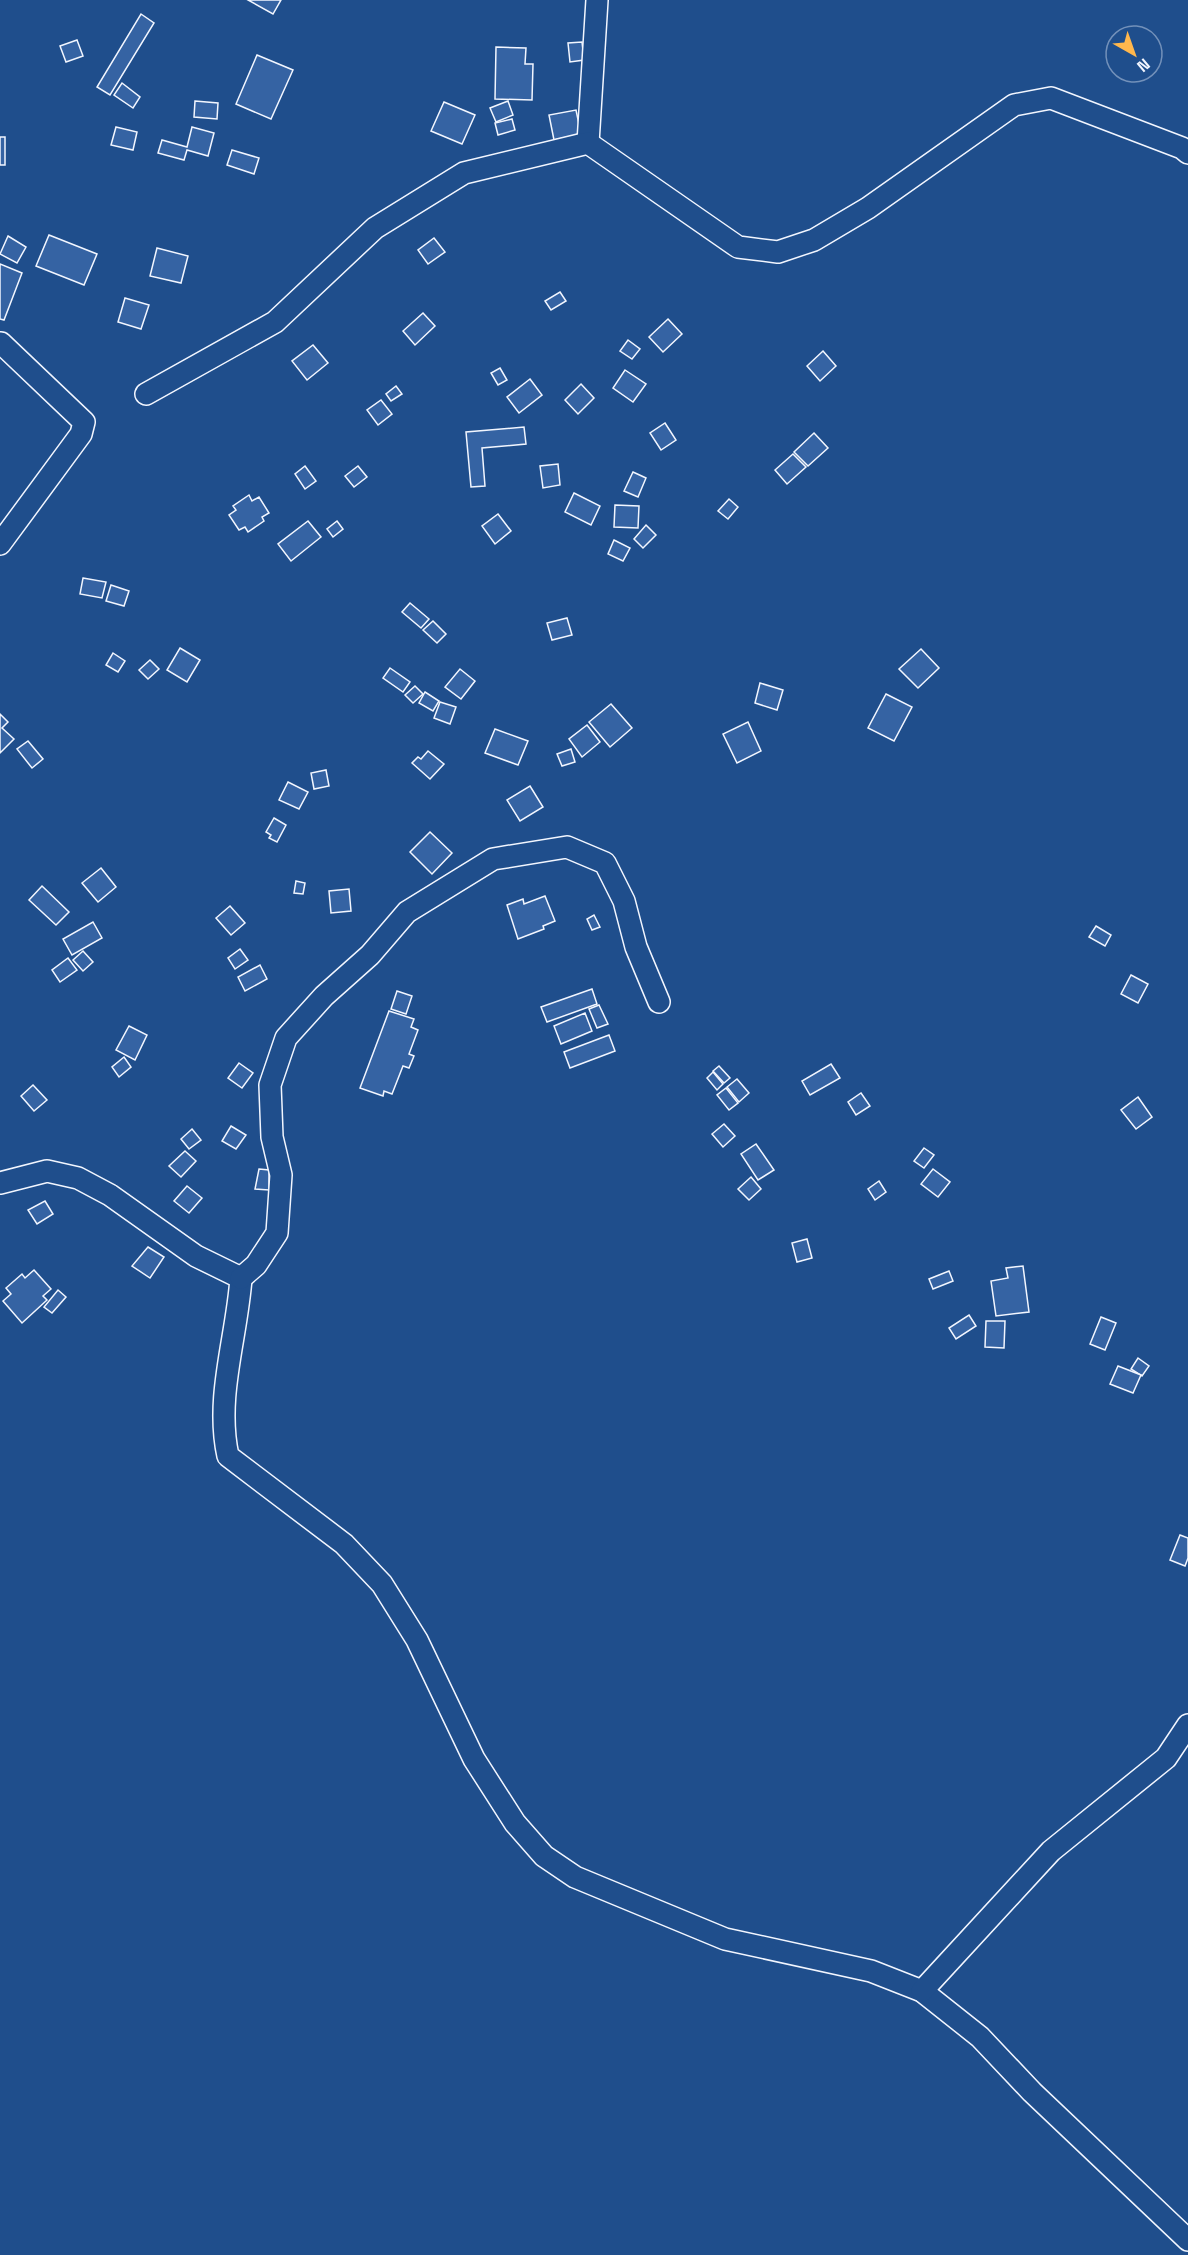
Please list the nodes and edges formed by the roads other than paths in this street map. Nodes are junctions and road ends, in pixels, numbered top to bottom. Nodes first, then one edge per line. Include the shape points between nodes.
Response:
1 (597, 0) edge
2 (588, 143) junction
3 (1188, 153) edge
4 (1, 343) edge
5 (146, 394) dead end
6 (0, 544) edge
7 (659, 1002) dead end
8 (0, 1183) edge
9 (241, 1278) junction
10 (1188, 1725) edge
11 (922, 1991) junction
12 (1184, 2228) edge

1 - 2 street
2 - 3 street via 738,247 778,252 814,240 868,208 1014,105 1051,98
2 - 5 street via 464,172 375,228 275,322
4 - 6 street via 84,422 81,434
7 - 9 street via 636,947 624,901 605,863 567,847 493,859 407,912 370,955 324,996 286,1038 270,1085 272,1137 281,1175 277,1233 256,1265
8 - 9 street via 47,1171 78,1178 196,1256
9 - 11 street via 222,1429 228,1456 344,1544 382,1584 417,1640 474,1759 515,1823 543,1856 575,1877 725,1939 871,1971
10 - 11 street via 1166,1758 1051,1851
11 - 12 street via 980,2037 1032,2092

